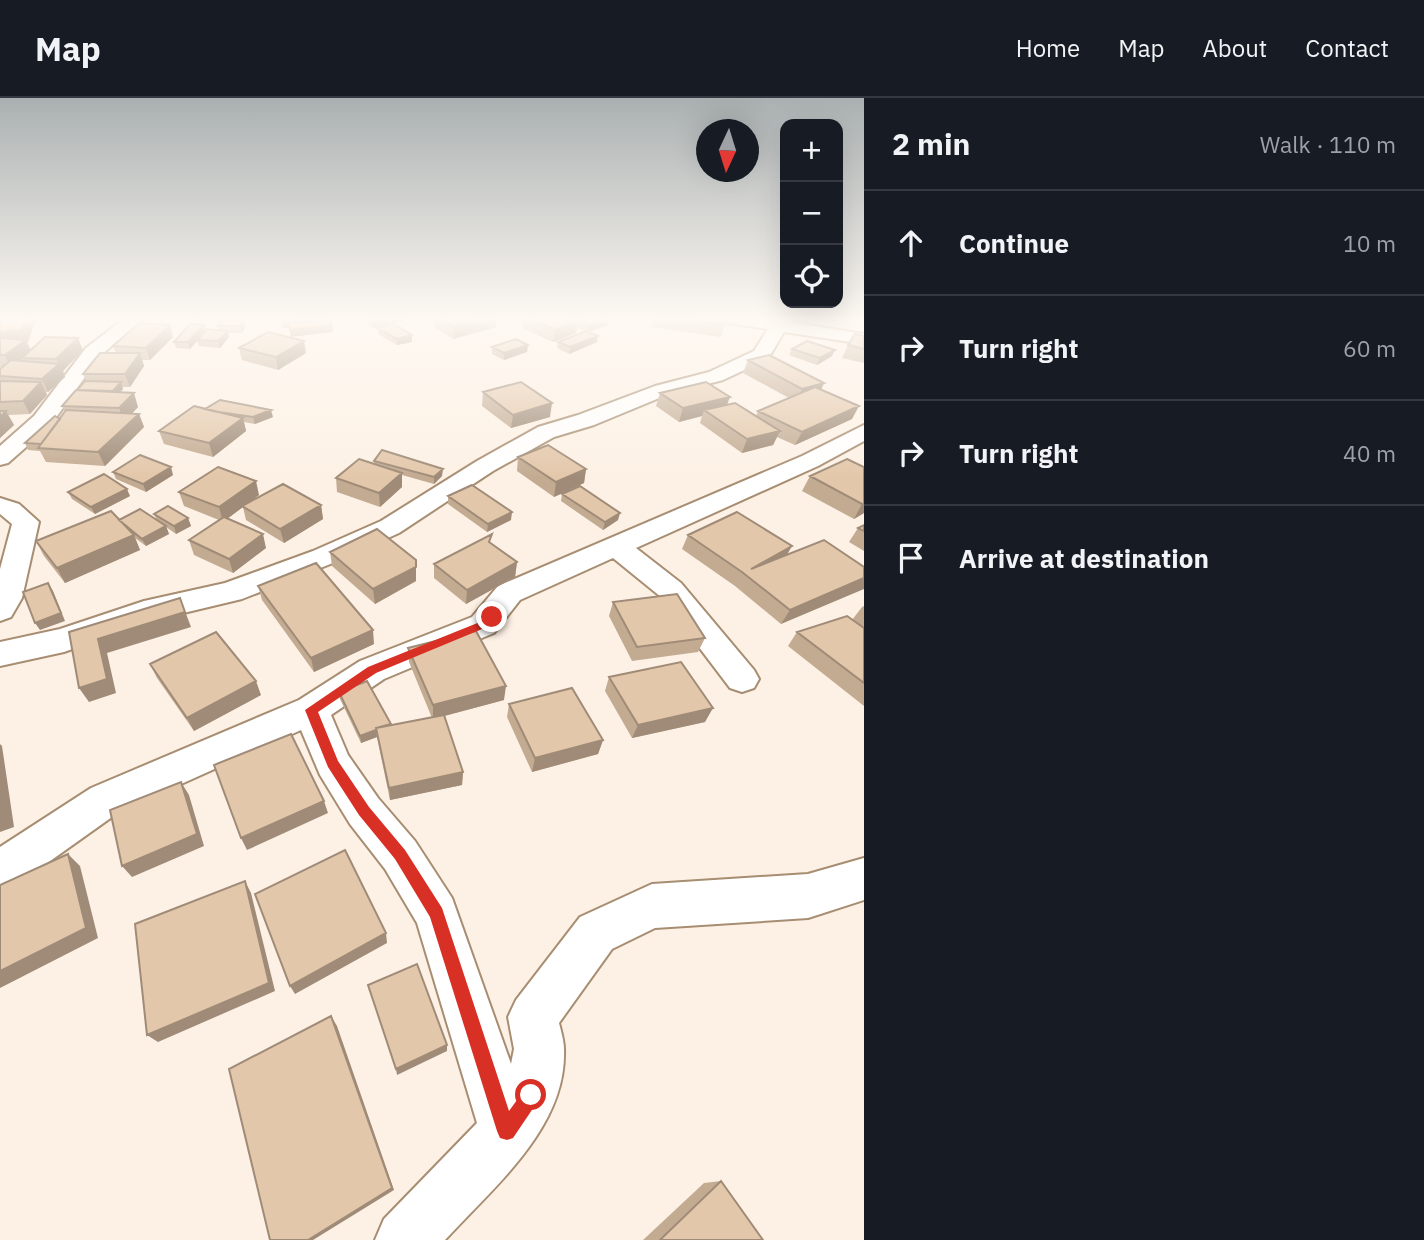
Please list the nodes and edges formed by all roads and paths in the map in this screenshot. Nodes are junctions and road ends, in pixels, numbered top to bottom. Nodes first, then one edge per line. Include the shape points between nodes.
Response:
1 (79, 371) edge
2 (726, 371) edge
3 (864, 432) edge
4 (0, 458) edge
5 (0, 506) edge
6 (616, 546) junction
7 (0, 610) edge
8 (0, 654) edge
9 (742, 679) dead end
10 (311, 710) junction
11 (0, 871) edge
12 (864, 880) edge
13 (507, 1131) junction
14 (405, 1240) edge

1 - 4 street via 42,421
2 - 8 street via 546,432 390,527 323,557 231,592
3 - 6 street via 843,457
5 - 7 street via 26,522
6 - 9 street via 671,590
6 - 10 street via 509,593 483,625 372,670
10 - 11 street via 105,800
10 - 13 street via 333,764 400,855 436,914
12 - 13 street via 808,896 652,906 596,933 533,1017 539,1049 531,1095
13 - 14 street

